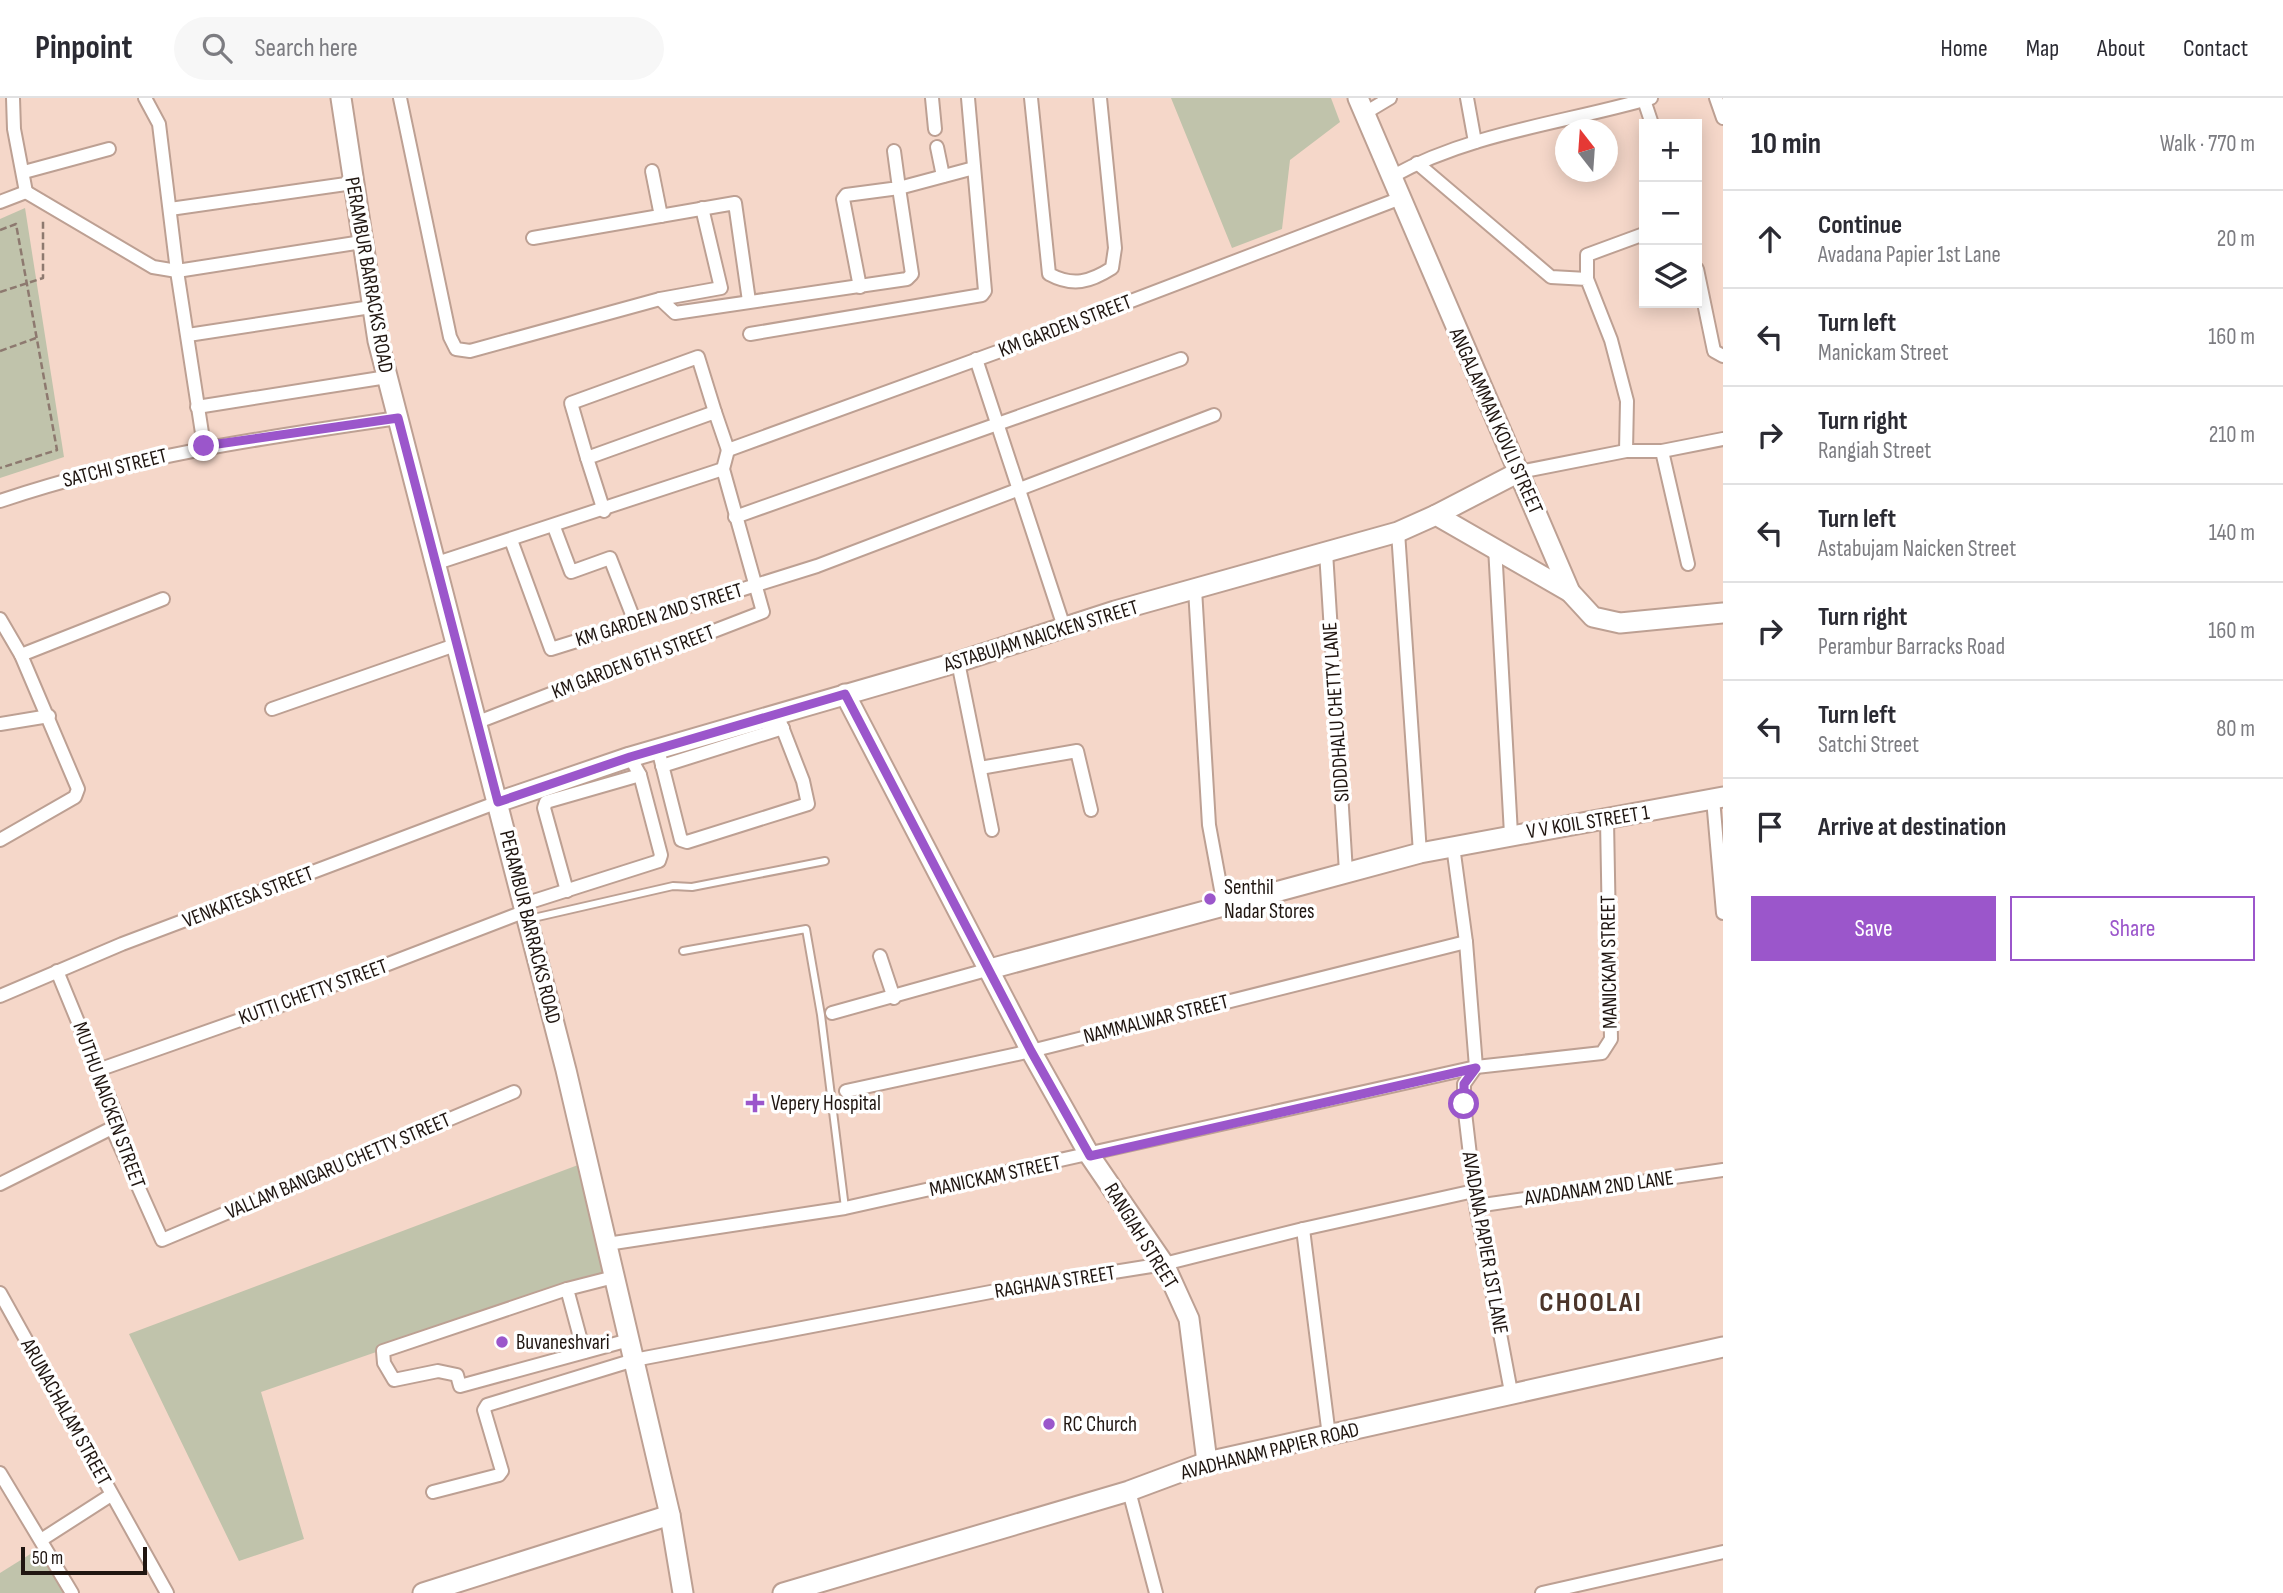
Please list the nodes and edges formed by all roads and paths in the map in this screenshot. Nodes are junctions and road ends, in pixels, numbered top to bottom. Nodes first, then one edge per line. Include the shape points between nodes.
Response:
1 (13, 98) edge
2 (145, 98) edge
3 (341, 98) edge
4 (400, 98) edge
5 (932, 98) edge
6 (968, 98) edge
7 (1031, 98) edge
8 (1100, 98) edge
9 (1390, 98) edge
10 (1467, 98) edge
11 (1716, 98) edge
12 (1647, 99) edge
13 (1624, 100) edge
14 (1362, 106) edge
15 (1723, 118) edge
16 (1651, 119) edge
17 (935, 129) dead end
18 (1475, 142) junction
19 (937, 147) dead end
20 (109, 149) dead end
21 (894, 151) dead end
22 (1417, 163) junction
23 (974, 168) junction
24 (652, 171) dead end
25 (24, 172) junction
26 (943, 176) junction
27 (1393, 176) junction
28 (353, 183) junction
29 (898, 188) junction
30 (26, 192) junction
31 (1401, 198) junction
32 (0, 202) edge
33 (46, 203) junction
34 (170, 208) junction
35 (702, 208) junction
36 (661, 216) junction
37 (0, 230) edge
38 (1639, 236) edge
39 (533, 238) dead end
40 (362, 242) junction
41 (177, 271) junction
42 (1587, 279) junction
43 (27, 284) junction
44 (860, 287) junction
45 (0, 292) edge
46 (1702, 293) edge
47 (660, 299) junction
48 (749, 301) junction
49 (371, 307) junction
50 (750, 334) dead end
51 (188, 335) junction
52 (37, 338) junction
53 (0, 351) edge
54 (1723, 356) edge
55 (976, 359) junction
56 (1181, 359) dead end
57 (387, 377) junction
58 (197, 407) junction
59 (715, 412) junction
60 (1214, 415) dead end
61 (398, 418) junction
62 (999, 423) junction
63 (1723, 439) edge
64 (204, 446) junction
65 (729, 450) junction
66 (1626, 451) junction
67 (1662, 451) junction
68 (587, 458) junction
69 (0, 468) edge
70 (723, 469) junction
71 (1519, 472) junction
72 (1021, 489) junction
73 (0, 501) edge
74 (604, 510) junction
75 (1436, 515) junction
76 (735, 517) junction
77 (554, 527) junction
78 (1398, 532) junction
79 (511, 540) junction
80 (1496, 547) junction
81 (1326, 552) junction
82 (438, 563) junction
83 (1688, 564) dead end
84 (756, 584) junction
85 (1195, 589) junction
86 (1570, 592) junction
87 (163, 599) dead end
88 (1723, 613) edge
89 (0, 619) edge
90 (635, 622) junction
91 (1064, 626) junction
92 (5, 642) edge
93 (458, 643) junction
94 (21, 654) junction
95 (958, 662) junction
96 (845, 694) junction
97 (272, 709) dead end
98 (49, 716) junction
99 (780, 721) junction
100 (478, 722) junction
101 (0, 724) edge
102 (630, 757) junction
103 (660, 758) junction
104 (980, 768) junction
105 (640, 775) junction
106 (1718, 798) edge
107 (498, 802) junction
108 (1091, 810) dead end
109 (1607, 820) junction
110 (992, 830) dead end
111 (1511, 834) junction
112 (0, 841) edge
113 (1453, 846) junction
114 (1420, 853) junction
115 (825, 861) dead end
116 (1346, 872) junction
117 (567, 891) junction
118 (1224, 906) junction
119 (526, 912) junction
120 (1723, 913) edge
121 (1466, 942) junction
122 (682, 951) dead end
123 (880, 956) dead end
124 (990, 969) junction
125 (57, 971) junction
126 (0, 996) edge
127 (894, 998) junction
128 (832, 1013) dead end
129 (1031, 1051) junction
130 (1476, 1068) junction
131 (98, 1070) junction
132 (846, 1091) dead end
133 (514, 1092) dead end
134 (112, 1128) junction
135 (1090, 1156) junction
136 (1723, 1170) edge
137 (0, 1184) edge
138 (1474, 1191) junction
139 (1476, 1206) junction
140 (845, 1208) junction
141 (1303, 1229) junction
142 (162, 1240) joint
143 (607, 1244) junction
144 (1164, 1264) junction
145 (614, 1277) junction
146 (567, 1289) junction
147 (0, 1293) edge
148 (629, 1340) junction
149 (1723, 1347) edge
150 (584, 1352) junction
151 (634, 1360) junction
152 (1511, 1392) junction
153 (1329, 1436) junction
154 (1207, 1462) junction
155 (0, 1473) edge
156 (1129, 1491) junction
157 (433, 1492) dead end
158 (111, 1495) junction
159 (670, 1515) junction
160 (41, 1540) junction
161 (1723, 1552) edge
162 (1592, 1587) edge
163 (72, 1593) edge
164 (167, 1593) edge
165 (423, 1593) edge
166 (683, 1593) edge
167 (783, 1593) edge
168 (1156, 1593) edge
169 (1542, 1593) edge

1 - 25 street via 14,129
2 - 34 street via 159,124
3 - 28 street, PERAMBUR BARRACKS ROAD
4 - 47 street via 456,349 470,351
5 - 17 street
6 - 23 street
7 - 8 street via 1049,274 1066,283 1096,278 1112,268 1115,248
9 - 14 street
10 - 18 street
11 - 15 street
12 - 13 street
12 - 16 street
13 - 18 street
14 - 27 street, ANGALAMMAN KOVLI STREET
18 - 22 street
19 - 26 street
20 - 25 street
21 - 29 street
22 - 27 street
22 - 42 street via 1551,277
23 - 26 street
23 - 50 street via 982,295
24 - 36 street
25 - 30 street
26 - 29 street
27 - 31 street, ANGALAMMAN KOVLI STREET
28 - 34 street
28 - 40 street, PERAMBUR BARRACKS ROAD
29 - 44 street via 911,277
29 - 44 street via 844,197
30 - 32 street
30 - 33 street
31 - 55 street, KM GARDEN STREET
31 - 71 street, ANGALAMMAN KOVLI STREET
33 - 41 street via 153,267
33 - 43 path via 43,278
34 - 41 street
35 - 36 street
35 - 47 street via 721,288
35 - 48 street via 735,203
36 - 39 street
37 - 43 path via 16,224
38 - 42 street via 1587,255
40 - 41 street
40 - 49 street, PERAMBUR BARRACKS ROAD
41 - 51 street
42 - 66 street via 1611,340 1627,401
43 - 45 path
43 - 52 path
44 - 48 street
46 - 54 street via 1714,351
47 - 48 street via 675,313
49 - 51 street
49 - 57 street, PERAMBUR BARRACKS ROAD
51 - 58 street
52 - 53 path
52 - 69 path via 57,450
55 - 62 street
55 - 65 street, KM GARDEN STREET
56 - 62 street
57 - 58 street
57 - 61 street, PERAMBUR BARRACKS ROAD
58 - 64 street
59 - 65 street
59 - 68 street
59 - 68 street via 698,358 571,403
60 - 72 street, KM GARDEN 2ND STREET
61 - 64 street, SATCHI STREET
61 - 82 street, PERAMBUR BARRACKS ROAD
62 - 72 street
62 - 76 street
63 - 67 street
64 - 73 street, SATCHI STREET via 72,476
65 - 70 street
66 - 67 street
66 - 71 street
67 - 83 street
68 - 74 street
70 - 74 street
70 - 76 street
71 - 75 street, ASTABUJAM NAICKEN STREET
71 - 86 street, ANGALAMMAN KOVLI STREET
72 - 84 street, KM GARDEN 2ND STREET via 817,566
72 - 91 street
74 - 77 street
75 - 78 street, ASTABUJAM NAICKEN STREET
75 - 80 street
76 - 84 street
77 - 79 street
77 - 90 street via 571,572 610,558
78 - 81 street, ASTABUJAM NAICKEN STREET
78 - 114 street
79 - 82 street
79 - 90 street, KM GARDEN 2ND STREET via 551,649
80 - 86 street
80 - 111 street
81 - 85 street, ASTABUJAM NAICKEN STREET
81 - 116 street, SIDDDHALU CHETTY LANE
82 - 93 street, PERAMBUR BARRACKS ROAD
84 - 90 street, KM GARDEN 2ND STREET
84 - 100 street, KM GARDEN 6TH STREET via 763,611
85 - 91 street, ASTABUJAM NAICKEN STREET
85 - 118 street via 1209,825
86 - 88 street, ANGALAMMAN KOVLI STREET via 1593,617 1620,622
87 - 94 street
89 - 92 street
91 - 95 street, ASTABUJAM NAICKEN STREET
92 - 94 street
93 - 97 street
93 - 100 street, PERAMBUR BARRACKS ROAD
94 - 98 street
95 - 96 street, ASTABUJAM NAICKEN STREET
95 - 104 street
96 - 99 street, ASTABUJAM NAICKEN STREET
96 - 124 street, RANGIAH STREET
98 - 101 street
98 - 112 street via 78,792
99 - 103 street, ASTABUJAM NAICKEN STREET
99 - 103 street via 808,796 806,806 684,842
100 - 107 street, PERAMBUR BARRACKS ROAD
102 - 103 street, ASTABUJAM NAICKEN STREET
102 - 105 street
102 - 107 street, ASTABUJAM NAICKEN STREET
104 - 108 street via 1077,751
104 - 110 street
105 - 117 street, KUTTI CHETTY STREET via 659,861
105 - 117 street via 546,802
106 - 109 street, V V KOIL STREET 1
106 - 120 street
107 - 119 street, PERAMBUR BARRACKS ROAD
107 - 125 street, VENKATESA STREET
109 - 111 street, V V KOIL STREET 1
109 - 130 street, MANICKAM STREET via 1610,1044 1602,1053
111 - 113 street, V V KOIL STREET 1
113 - 114 street, V V KOIL STREET 1
113 - 121 street, AVADANA PAPIER 1ST LANE
114 - 116 street, V V KOIL STREET 1
115 - 119 lane
116 - 118 street, V V KOIL STREET 1
117 - 119 street, KUTTI CHETTY STREET
118 - 124 street, V V KOIL STREET 1
119 - 131 street, KUTTI CHETTY STREET
119 - 143 street, PERAMBUR BARRACKS ROAD
121 - 129 street, NAMMALWAR STREET
121 - 130 street, AVADANA PAPIER 1ST LANE
122 - 140 lane via 806,929
123 - 127 street
124 - 127 street
124 - 129 street, RANGIAH STREET
125 - 126 street, VENKATESA STREET
125 - 131 street, MUTHU NAICKEN STREET
127 - 128 street
129 - 132 street, NAMMALWAR STREET
129 - 135 street, RANGIAH STREET
130 - 135 street, MANICKAM STREET
130 - 138 street, AVADANA PAPIER 1ST LANE via 1464,1084
131 - 134 street, MUTHU NAICKEN STREET via 120,1124
133 - 142 street, VALLAM BANGARU CHETTY STREET
134 - 137 street
134 - 142 street, MUTHU NAICKEN STREET
135 - 140 street, MANICKAM STREET
135 - 144 street, RANGIAH STREET
136 - 139 street, AVADANAM 2ND LANE
138 - 139 street, AVADANA PAPIER 1ST LANE
138 - 141 street, RAGHAVA STREET
139 - 152 street, AVADANA PAPIER 1ST LANE
140 - 143 street, MANICKAM STREET
141 - 144 street, RAGHAVA STREET
141 - 153 street
143 - 145 street, PERAMBUR BARRACKS ROAD
144 - 151 street, RAGHAVA STREET
144 - 154 street, RANGIAH STREET via 1189,1319
145 - 146 street
145 - 148 street, PERAMBUR BARRACKS ROAD
146 - 150 street
146 - 150 street via 383,1351 384,1363 394,1380 445,1371 457,1375 460,1386
147 - 158 street, ARUNACHALAM STREET
148 - 150 street
148 - 151 street, PERAMBUR BARRACKS ROAD
149 - 152 street, AVADHANAM PAPIER ROAD
151 - 157 street, RAGHAVA STREET via 487,1405 484,1410 502,1471
151 - 159 street, PERAMBUR BARRACKS ROAD
152 - 153 street, AVADHANAM PAPIER ROAD
153 - 154 street, AVADHANAM PAPIER ROAD
154 - 156 street, AVADHANAM PAPIER ROAD
155 - 160 street
156 - 167 street, AVADHANAM PAPIER ROAD
156 - 168 street
158 - 160 street, ARUNACHALAM STREET
158 - 164 street, ARUNACHALAM STREET
159 - 165 street
159 - 166 street, PERAMBUR BARRACKS ROAD
160 - 163 street
161 - 162 street
162 - 169 street

